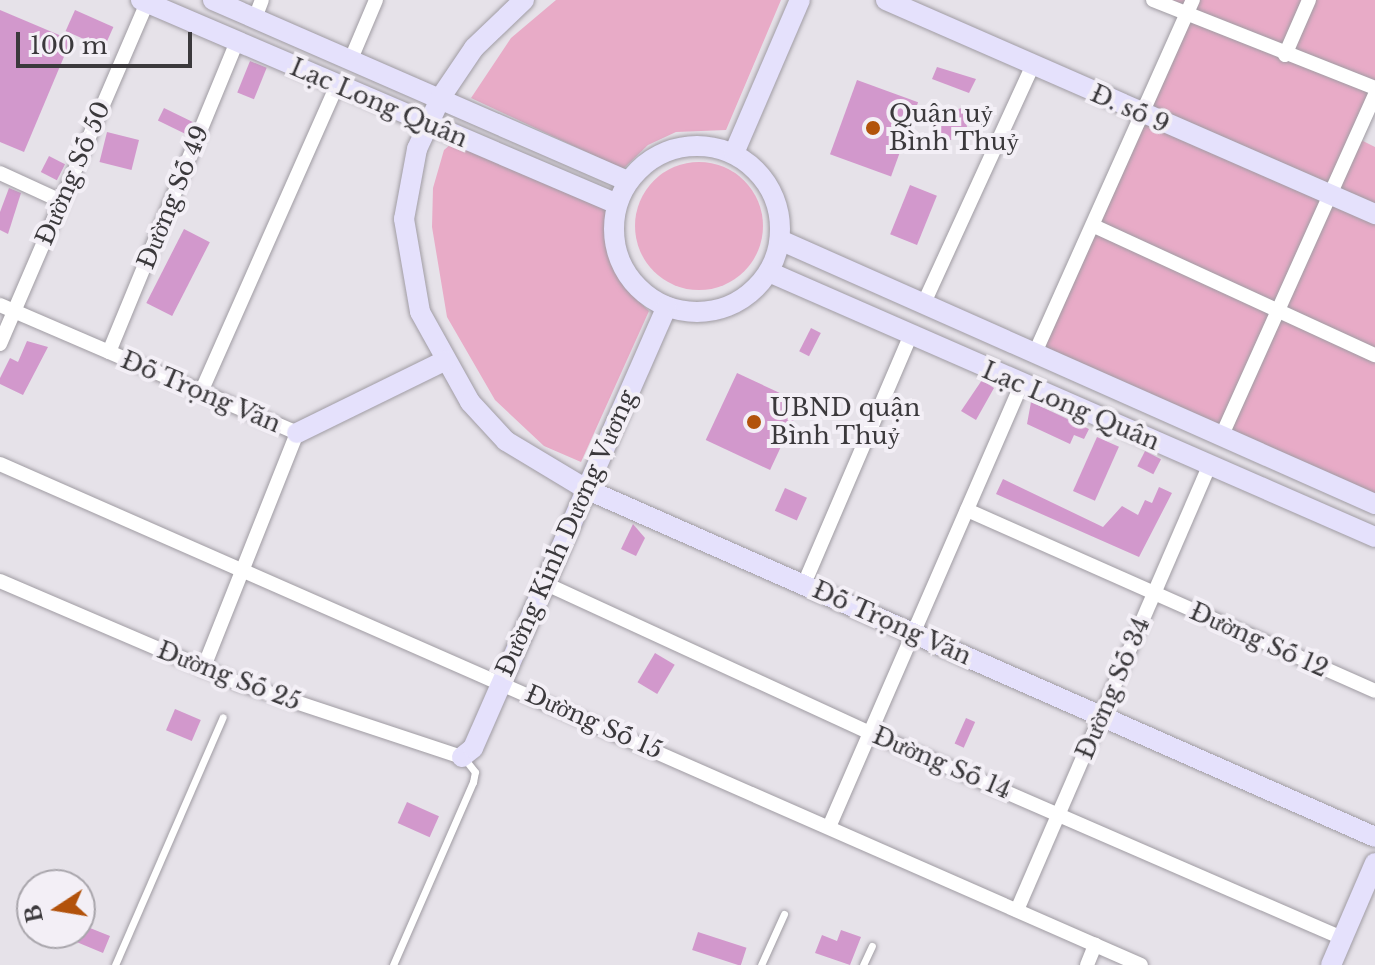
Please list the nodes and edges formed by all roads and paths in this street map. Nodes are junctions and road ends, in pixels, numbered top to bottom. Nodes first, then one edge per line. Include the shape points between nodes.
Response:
1 (213, 0) edge
2 (376, 0) edge
3 (524, 0) edge
4 (800, 0) edge
5 (886, 0) edge
6 (1153, 0) edge
7 (1193, 0) edge
8 (1309, 0) edge
9 (145, 1) edge
10 (259, 9) edge
11 (1187, 14) junction
12 (237, 41) junction
13 (1285, 55) junction
14 (351, 59) junction
15 (1033, 65) junction
16 (337, 85) junction
17 (1375, 88) edge
18 (1375, 95) edge
19 (441, 97) junction
20 (1142, 116) junction
21 (428, 124) junction
22 (734, 153) junction
23 (0, 173) edge
24 (627, 181) junction
25 (1329, 194) junction
26 (61, 201) junction
27 (617, 204) junction
28 (1375, 214) edge
29 (1094, 226) junction
30 (780, 240) junction
31 (769, 272) junction
32 (0, 305) edge
33 (923, 305) junction
34 (667, 307) junction
35 (1276, 310) junction
36 (15, 311) junction
37 (910, 337) junction
38 (0, 344) edge
39 (109, 352) junction
40 (1034, 355) junction
41 (1375, 355) edge
42 (444, 361) junction
43 (1022, 384) junction
44 (201, 392) junction
45 (297, 433) junction
46 (1222, 435) junction
47 (0, 464) edge
48 (1210, 465) junction
49 (586, 489) junction
50 (1375, 504) edge
51 (967, 510) junction
52 (1375, 537) edge
53 (240, 570) junction
54 (0, 581) edge
55 (544, 583) junction
56 (804, 584) junction
57 (1154, 593) junction
58 (913, 633) junction
59 (203, 669) junction
60 (500, 680) junction
61 (1375, 691) edge
62 (1101, 715) junction
63 (223, 717) dead end
64 (870, 733) junction
65 (462, 757) junction
66 (1059, 813) junction
67 (829, 827) junction
68 (1375, 837) edge
69 (1375, 863) edge
70 (1017, 910) junction
71 (784, 914) dead end
72 (1342, 938) junction
73 (1095, 945) junction
74 (872, 946) dead end
75 (115, 965) edge
76 (393, 965) edge
77 (761, 965) edge
78 (863, 965) edge
79 (1087, 965) edge
80 (1141, 965) edge
81 (1331, 965) edge

1 - 10 main road, Lạc Long Quân
2 - 14 street
3 - 19 main road, Đỗ Trọng Văn via 474,48
4 - 22 main road
5 - 15 main road, Đ. số 9
6 - 11 street
7 - 11 street
8 - 13 street
9 - 12 main road, Lạc Long Quân
9 - 26 street, Đường Số 50
10 - 14 main road, Lạc Long Quân
11 - 13 street
11 - 20 street
12 - 16 main road, Lạc Long Quân
12 - 39 street, Đường Số 49
13 - 17 street
14 - 19 main road, Lạc Long Quân
15 - 20 main road, Đ. số 9
15 - 33 street
16 - 21 main road, Lạc Long Quân
16 - 44 street
18 - 25 street
19 - 21 main road, Đỗ Trọng Văn
19 - 24 main road, Lạc Long Quân
20 - 25 main road, Đ. số 9
20 - 29 street
21 - 27 main road, Lạc Long Quân
21 - 42 main road, Đỗ Trọng Văn via 409,177 404,219 420,312
22 - 24 main road via 706,145 678,147 652,158
22 - 30 main road via 771,189
23 - 26 street
24 - 27 main road
25 - 28 main road, Đ. số 9
25 - 35 street
26 - 36 street, Đường Số 50
27 - 34 main road via 617,253 645,294
29 - 35 street
29 - 40 street
30 - 31 main road
30 - 33 main road, Lạc Long Quân
31 - 34 main road via 735,304 713,311
31 - 37 main road, Lạc Long Quân
32 - 36 street, Đỗ Trọng Văn
33 - 37 main road
33 - 40 main road, Lạc Long Quân
34 - 49 main road, Đường Kinh Dương Vương
35 - 41 street
35 - 46 street
36 - 38 street, Đường Số 50
36 - 39 street, Đỗ Trọng Văn
37 - 43 main road, Lạc Long Quân
37 - 56 street
39 - 44 street, Đỗ Trọng Văn
40 - 43 main road
40 - 46 main road, Lạc Long Quân
42 - 45 main road, Đỗ Trọng Văn
42 - 49 main road, Đỗ Trọng Văn via 470,402 506,441
43 - 48 main road, Lạc Long Quân
43 - 51 street
44 - 45 street, Đỗ Trọng Văn
45 - 53 street
46 - 48 main road
46 - 50 main road, Lạc Long Quân
47 - 53 street, Đường Số 15
48 - 52 main road, Lạc Long Quân
48 - 57 street, Đường Số 34
49 - 55 main road, Đường Kinh Dương Vương
49 - 56 main road, Đỗ Trọng Văn
51 - 57 street, Đường Số 12
51 - 58 street
53 - 59 street
53 - 60 street, Đường Số 15
54 - 59 street, Đường Số 25
55 - 60 main road, Đường Kinh Dương Vương
55 - 64 street, Đường Số 14
56 - 58 main road, Đỗ Trọng Văn
57 - 61 street, Đường Số 12
57 - 62 street, Đường Số 34
58 - 62 main road, Đỗ Trọng Văn
58 - 64 street
59 - 65 street, Đường Số 25
60 - 65 main road, Đường Kinh Dương Vương via 473,748
60 - 67 street, Đường Số 15
62 - 66 street, Đường Số 34
62 - 68 main road, Đỗ Trọng Văn
63 - 75 lane
64 - 66 street, Đường Số 14
64 - 67 street
65 - 76 lane via 475,772 473,782
66 - 70 street, Đường Số 34
66 - 72 street, Đường Số 14
67 - 70 street, Đường Số 15
69 - 72 main road
70 - 73 street, Đường Số 15
71 - 77 lane
72 - 81 main road
73 - 79 street
73 - 80 street, Đường Số 15
74 - 78 lane

